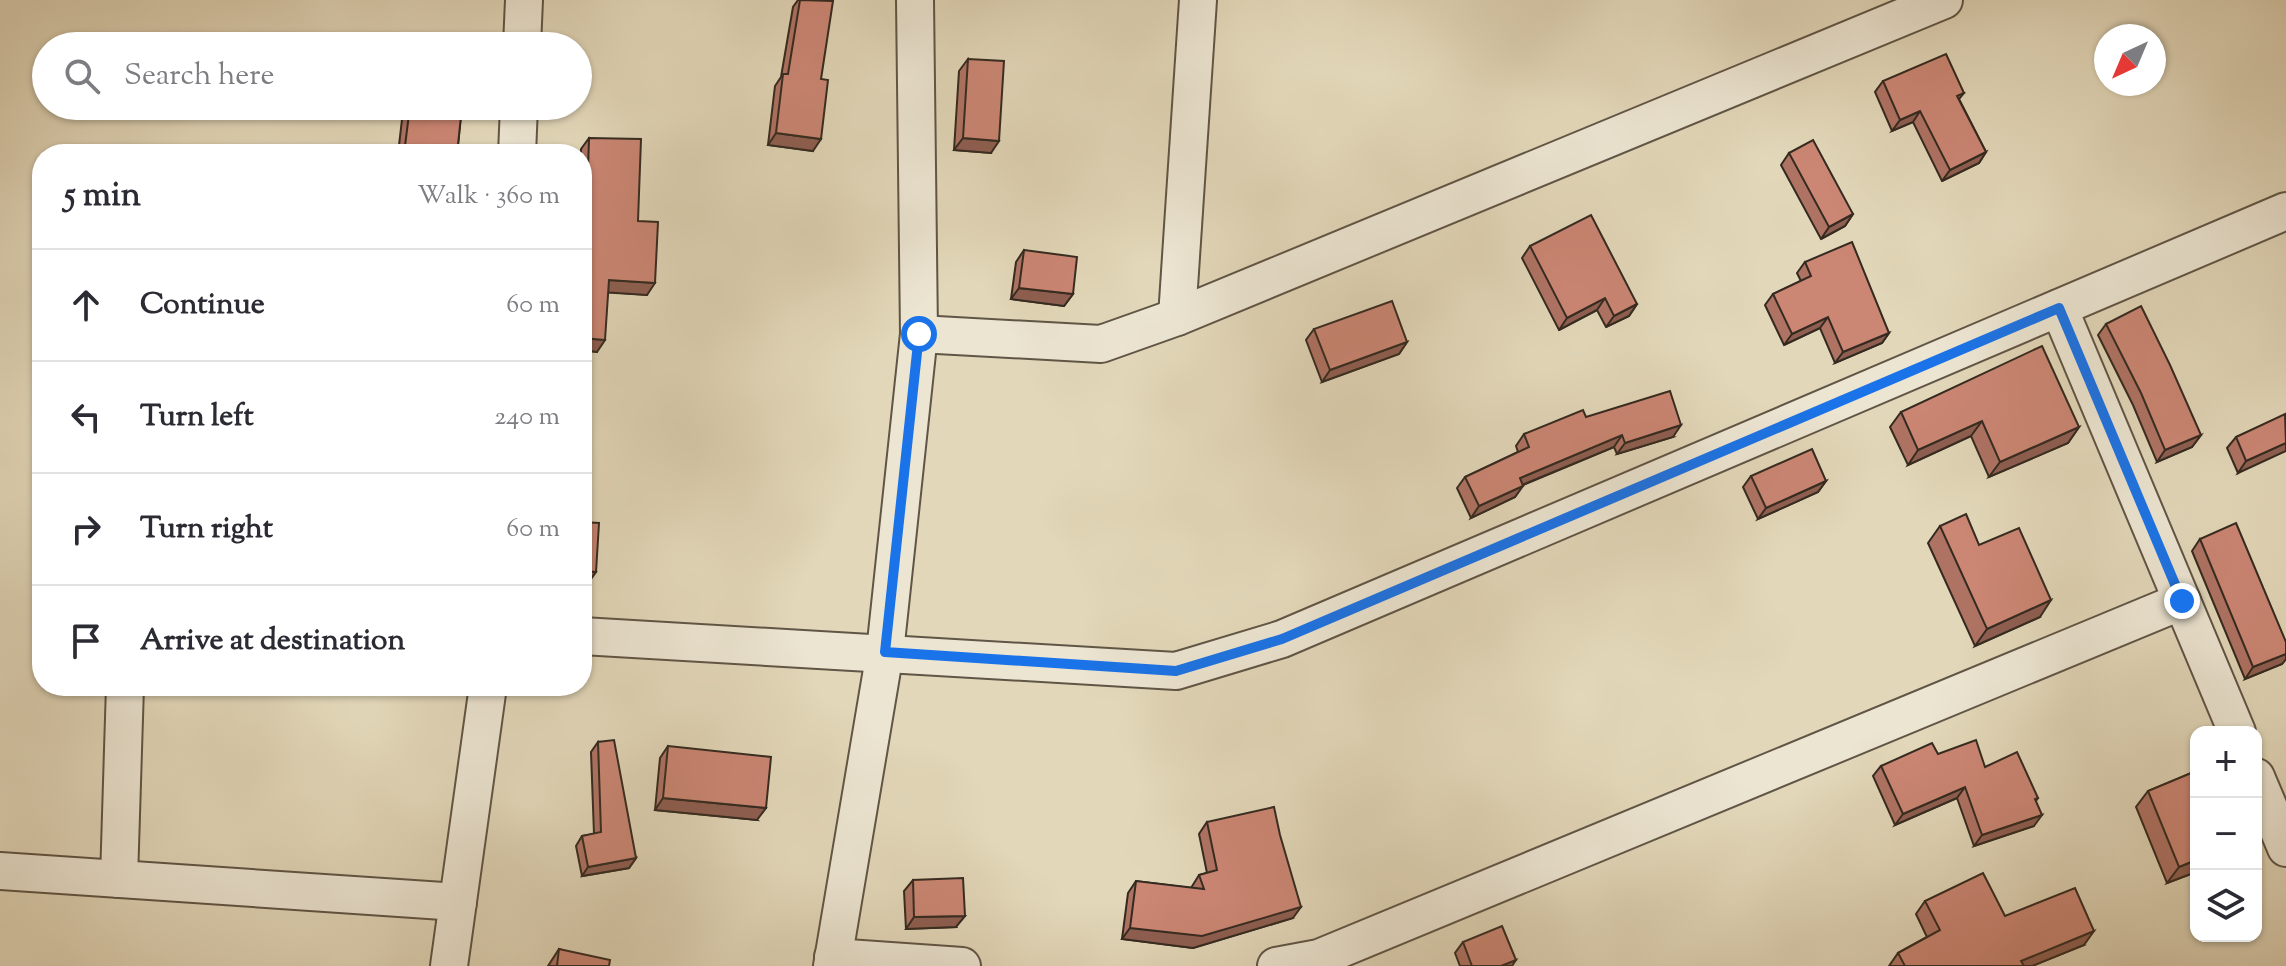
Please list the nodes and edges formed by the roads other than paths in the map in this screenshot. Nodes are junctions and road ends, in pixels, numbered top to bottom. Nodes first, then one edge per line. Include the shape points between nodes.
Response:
1 (524, 0) edge
2 (915, 0) edge
3 (1198, 0) edge
4 (1944, 0) edge
5 (523, 32) edge
6 (518, 120) edge
7 (517, 144) edge
8 (2286, 211) edge
9 (2059, 308) junction
10 (1177, 317) junction
11 (919, 334) junction
12 (2182, 601) junction
13 (592, 637) edge
14 (885, 652) junction
15 (125, 696) edge
16 (487, 696) edge
17 (2234, 726) edge
18 (2269, 789) edge
19 (2286, 848) edge
20 (0, 871) edge
21 (119, 879) junction
22 (458, 902) junction
23 (833, 962) edge
24 (449, 966) edge
25 (962, 966) edge
26 (1276, 966) edge

1 - 5 street
2 - 11 street
3 - 10 street
4 - 10 street
6 - 7 street
8 - 9 street
9 - 12 street
9 - 14 street via 1282,639 1176,671
10 - 11 street via 1101,344
11 - 14 street
12 - 17 street
12 - 26 street via 1319,958
13 - 14 street
14 - 23 street
15 - 21 street
16 - 22 street
18 - 19 street
20 - 21 street
21 - 22 street
22 - 24 street
23 - 25 street

